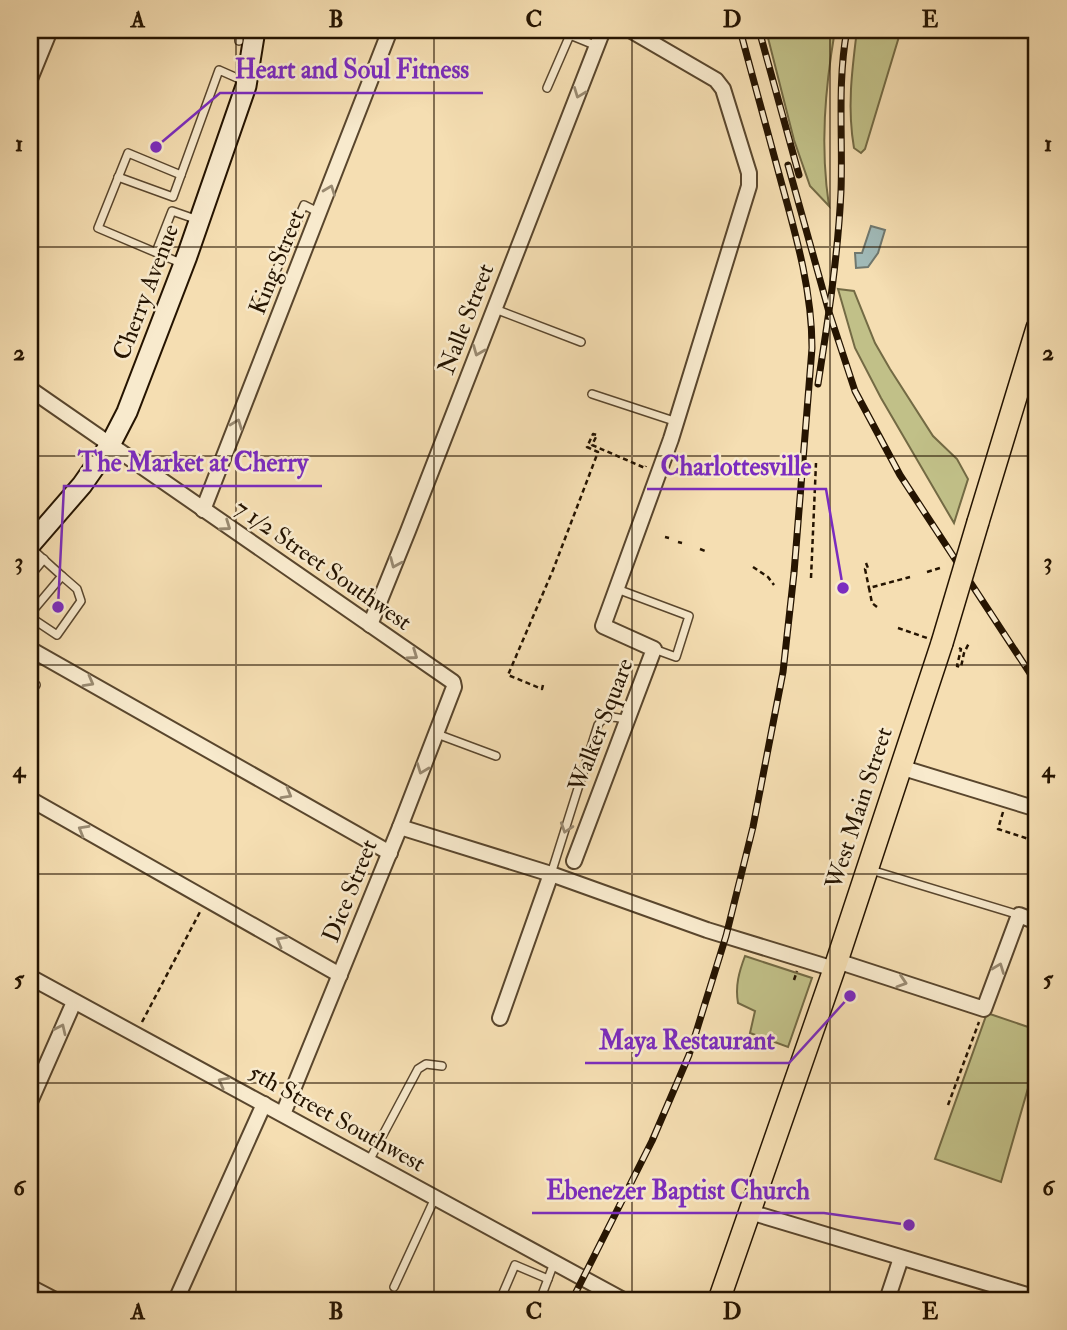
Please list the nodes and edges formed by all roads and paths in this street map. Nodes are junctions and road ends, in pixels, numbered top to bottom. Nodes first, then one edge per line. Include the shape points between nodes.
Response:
1 (50, 30) edge
2 (239, 30) edge
3 (390, 30) edge
4 (603, 30) edge
5 (630, 30) edge
6 (247, 35) edge
7 (597, 46) junction
8 (30, 79) edge
9 (247, 82) junction
10 (547, 88) dead end
11 (181, 175) junction
12 (118, 177) junction
13 (173, 197) junction
14 (172, 211) junction
15 (321, 213) junction
16 (199, 221) junction
17 (156, 252) junction
18 (184, 264) junction
19 (279, 269) junction
20 (296, 276) junction
21 (263, 302) dead end
22 (494, 309) junction
23 (1037, 328) edge
24 (581, 342) dead end
25 (30, 389) edge
26 (592, 394) dead end
27 (677, 422) junction
28 (110, 445) junction
29 (649, 459) dead end
30 (816, 463) dead end
31 (203, 510) junction
32 (30, 546) edge
33 (44, 559) junction
34 (866, 563) dead end
35 (753, 567) dead end
36 (940, 568) dead end
37 (927, 572) dead end
38 (30, 576) edge
39 (62, 576) junction
40 (911, 577) dead end
41 (811, 578) dead end
42 (774, 586) dead end
43 (869, 588) junction
44 (617, 589) junction
45 (877, 607) dead end
46 (30, 616) edge
47 (370, 625) junction
48 (898, 628) dead end
49 (942, 643) junction
50 (970, 643) dead end
51 (30, 649) edge
52 (654, 649) junction
53 (30, 681) edge
54 (453, 682) joint
55 (543, 685) dead end
56 (30, 693) edge
57 (627, 720) junction
58 (436, 734) junction
59 (496, 756) dead end
60 (900, 767) junction
61 (30, 799) edge
62 (1006, 799) junction
63 (1037, 809) edge
64 (400, 827) junction
65 (1035, 841) dead end
66 (390, 853) junction
67 (574, 861) dead end
68 (867, 869) junction
69 (551, 874) junction
70 (202, 908) dead end
71 (1032, 916) edge
72 (835, 965) junction
73 (797, 971) dead end
74 (340, 975) junction
75 (30, 977) edge
76 (794, 980) dead end
77 (74, 1002) junction
78 (977, 1007) junction
79 (500, 1018) dead end
80 (139, 1028) dead end
81 (442, 1066) dead end
82 (30, 1102) edge
83 (264, 1104) junction
84 (948, 1105) dead end
85 (283, 1114) junction
86 (369, 1161) junction
87 (435, 1197) junction
88 (750, 1212) junction
89 (901, 1258) junction
90 (554, 1263) junction
91 (548, 1279) junction
92 (30, 1287) edge
93 (394, 1287) dead end
94 (1036, 1293) edge
95 (55, 1300) edge
96 (176, 1300) edge
97 (500, 1300) edge
98 (540, 1300) edge
99 (622, 1300) edge
100 (719, 1300) edge
101 (887, 1300) edge

1 - 8 street
2 - 6 lane
15 -> 3 street, King Street
4 - 7 street, Nalle Street
5 - 27 street, Walker Square via 716,80 723,89 748,173 749,186
6 - 9 main road, Cherry Avenue
7 - 10 lane via 570,35
7 -> 22 street, Nalle Street
9 - 11 lane via 219,70
9 - 16 main road, Cherry Avenue
11 - 12 lane via 128,153
11 - 13 lane
12 - 13 lane
12 - 17 lane via 98,228
13 - 14 lane
14 - 16 lane
14 - 17 lane
15 - 19 lane via 304,205
15 - 20 street, King Street
16 - 18 main road, Cherry Avenue
17 - 18 lane
18 - 28 main road, Cherry Avenue
19 - 20 lane
19 - 21 lane
31 -> 20 street, King Street
22 - 24 lane
22 -> 47 street, Nalle Street
23 - 49 main road, West Main Street, bridge
25 - 28 street, 7 1/2 Street Southwest
26 - 27 lane
27 - 44 street, Walker Square
28 - 31 street, 7 1/2 Street Southwest
28 - 32 main road, Cherry Avenue
29 - 55 path via 645,468 592,445 597,435 593,434 587,447 598,452 508,676 542,689
30 - 41 path
31 -> 47 street, 7 1/2 Street Southwest
32 - 33 lane
33 - 38 lane
33 - 39 lane
34 - 43 path
35 - 42 path
36 - 37 path
39 - 46 lane
39 - 46 lane via 77,589 81,601 57,635
40 - 43 path
43 - 45 path
44 - 52 street, Walker Square via 603,626
44 - 52 lane via 689,616 676,657
47 -> 54 street, 7 1/2 Street Southwest
48 - 49 path
49 - 50 path via 961,667
49 - 60 main road, West Main Street
51 -> 66 street
52 - 57 street, Walker Square
53 - 56 lane via 36,685
54 - 58 street, Dice Street
57 - 67 street, Walker Square
57 -> 69 lane via 608,717 598,725
58 - 59 lane
58 -> 64 street, Dice Street
60 - 62 street
60 - 68 main road, West Main Street
74 -> 61 street
62 - 63 street
62 - 65 path via 998,829
64 - 66 street, Dice Street
64 - 69 street
66 - 74 street, Dice Street
68 - 71 lane
68 - 72 main road, West Main Street
69 - 72 street via 707,930
69 - 79 street
70 - 80 path
78 -> 71 street
72 -> 78 street
72 - 88 main road, West Main Street
73 - 76 path
74 - 85 street, Dice Street
75 - 77 street, 5th Street Southwest
82 -> 77 street
83 -> 77 street, 5th Street Southwest
78 - 84 path
81 - 86 lane via 426,1064 418,1069
83 - 85 street, 5th Street Southwest
83 - 96 street
85 - 86 street, 5th Street Southwest
86 - 87 street, 5th Street Southwest
87 - 90 street, 5th Street Southwest
87 - 93 lane
88 - 89 street
88 - 100 main road, West Main Street
89 - 94 street
89 - 101 street
90 - 91 lane
90 - 99 street, 5th Street Southwest
91 - 97 lane via 515,1265
91 - 98 lane
92 - 95 street

